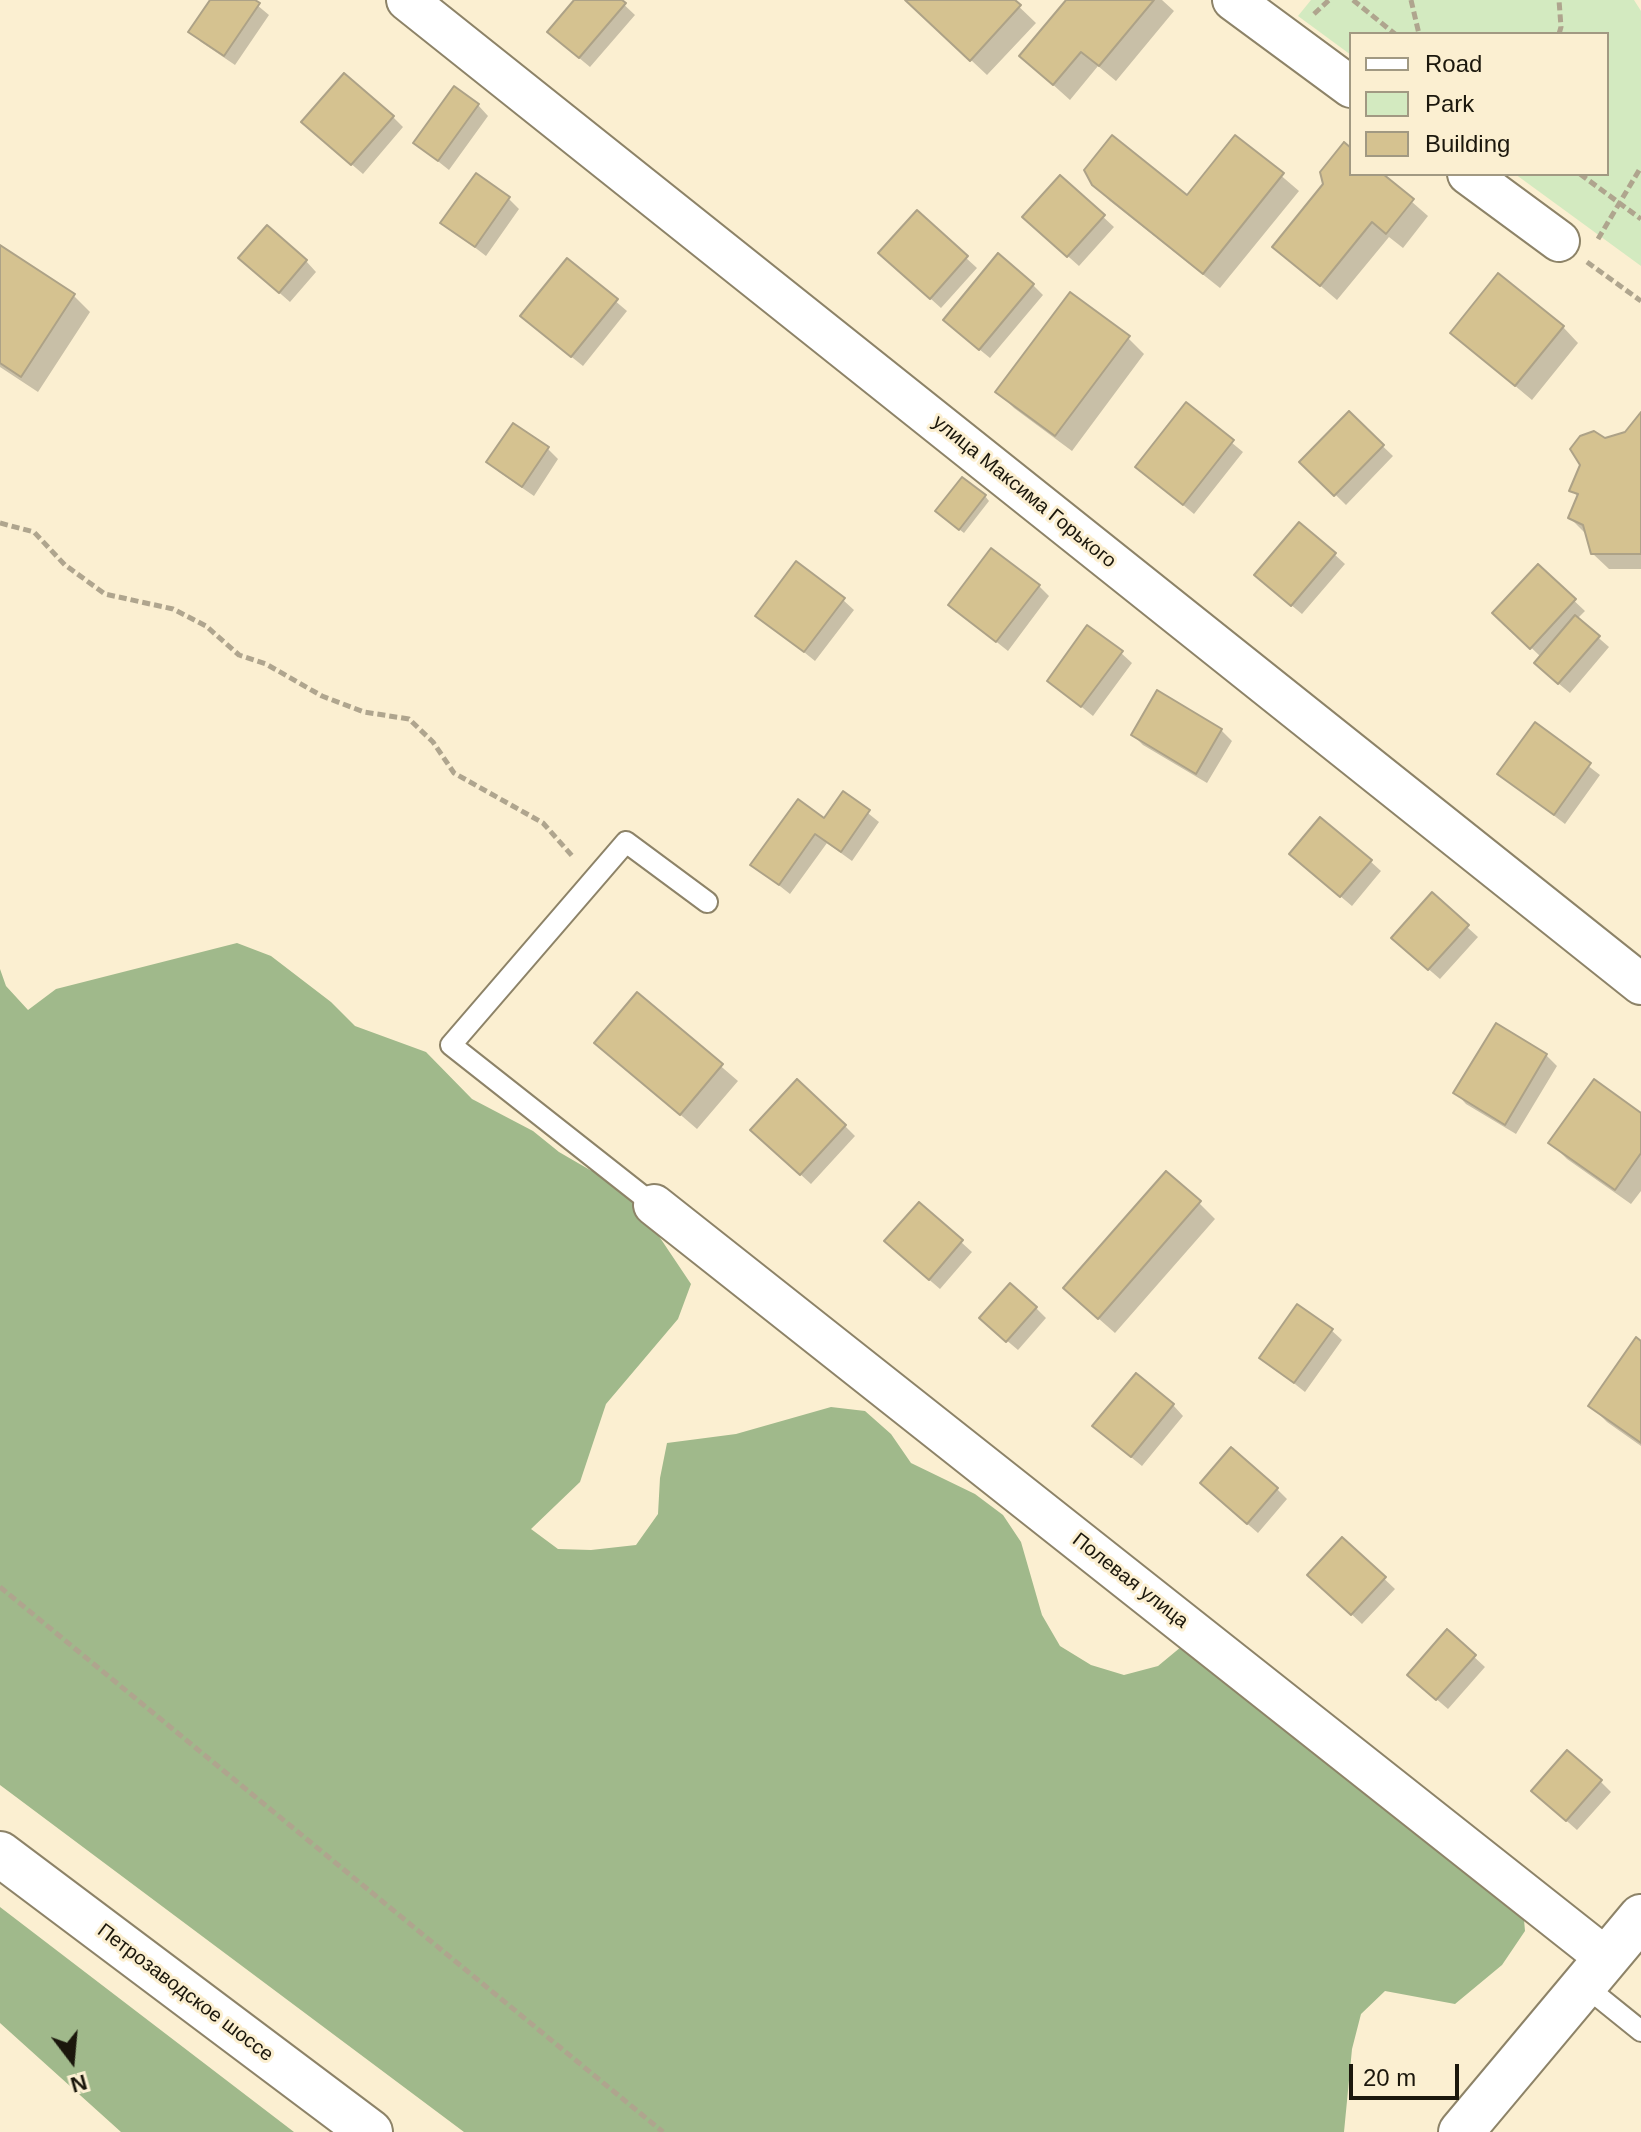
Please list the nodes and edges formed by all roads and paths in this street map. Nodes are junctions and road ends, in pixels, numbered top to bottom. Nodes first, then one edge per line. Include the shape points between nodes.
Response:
1 (407, 0) edge
2 (1353, 0) edge
3 (1411, 0) edge
4 (1559, 0) edge
5 (1259, 7) edge
6 (1393, 32) edge
7 (1419, 32) edge
8 (1560, 32) edge
9 (1349, 85) edge
10 (1641, 167) edge
11 (1471, 176) edge
12 (1583, 176) edge
13 (1620, 203) junction
14 (1641, 219) edge
15 (1572, 251) junction
16 (1641, 301) edge
17 (0, 523) edge
18 (594, 880) junction
19 (707, 902) dead end
20 (1641, 984) edge
21 (654, 1205) joint
22 (0, 1587) edge
23 (0, 1854) edge
24 (1641, 1917) edge
25 (1595, 1972) junction
26 (1641, 2031) edge
27 (370, 2132) edge
28 (663, 2132) edge
29 (1461, 2132) edge

1 - 20 street, улица Максима Горького
2 - 6 path
3 - 7 path
4 - 8 path
5 - 9 street
10 - 13 path
11 - 15 street
12 - 13 path
13 - 14 path
13 - 15 path
15 - 16 path
17 - 18 path via 34,532 65,565 105,594 173,609 206,626 239,655 322,696 364,712 409,719 454,773 543,823
18 - 19 lane via 626,842
18 - 21 lane via 451,1045
21 - 25 street, Полевая улица
22 - 28 path
23 - 27 main road, Петрозаводское шоссе
24 - 25 main road
25 - 26 lane
25 - 29 main road

